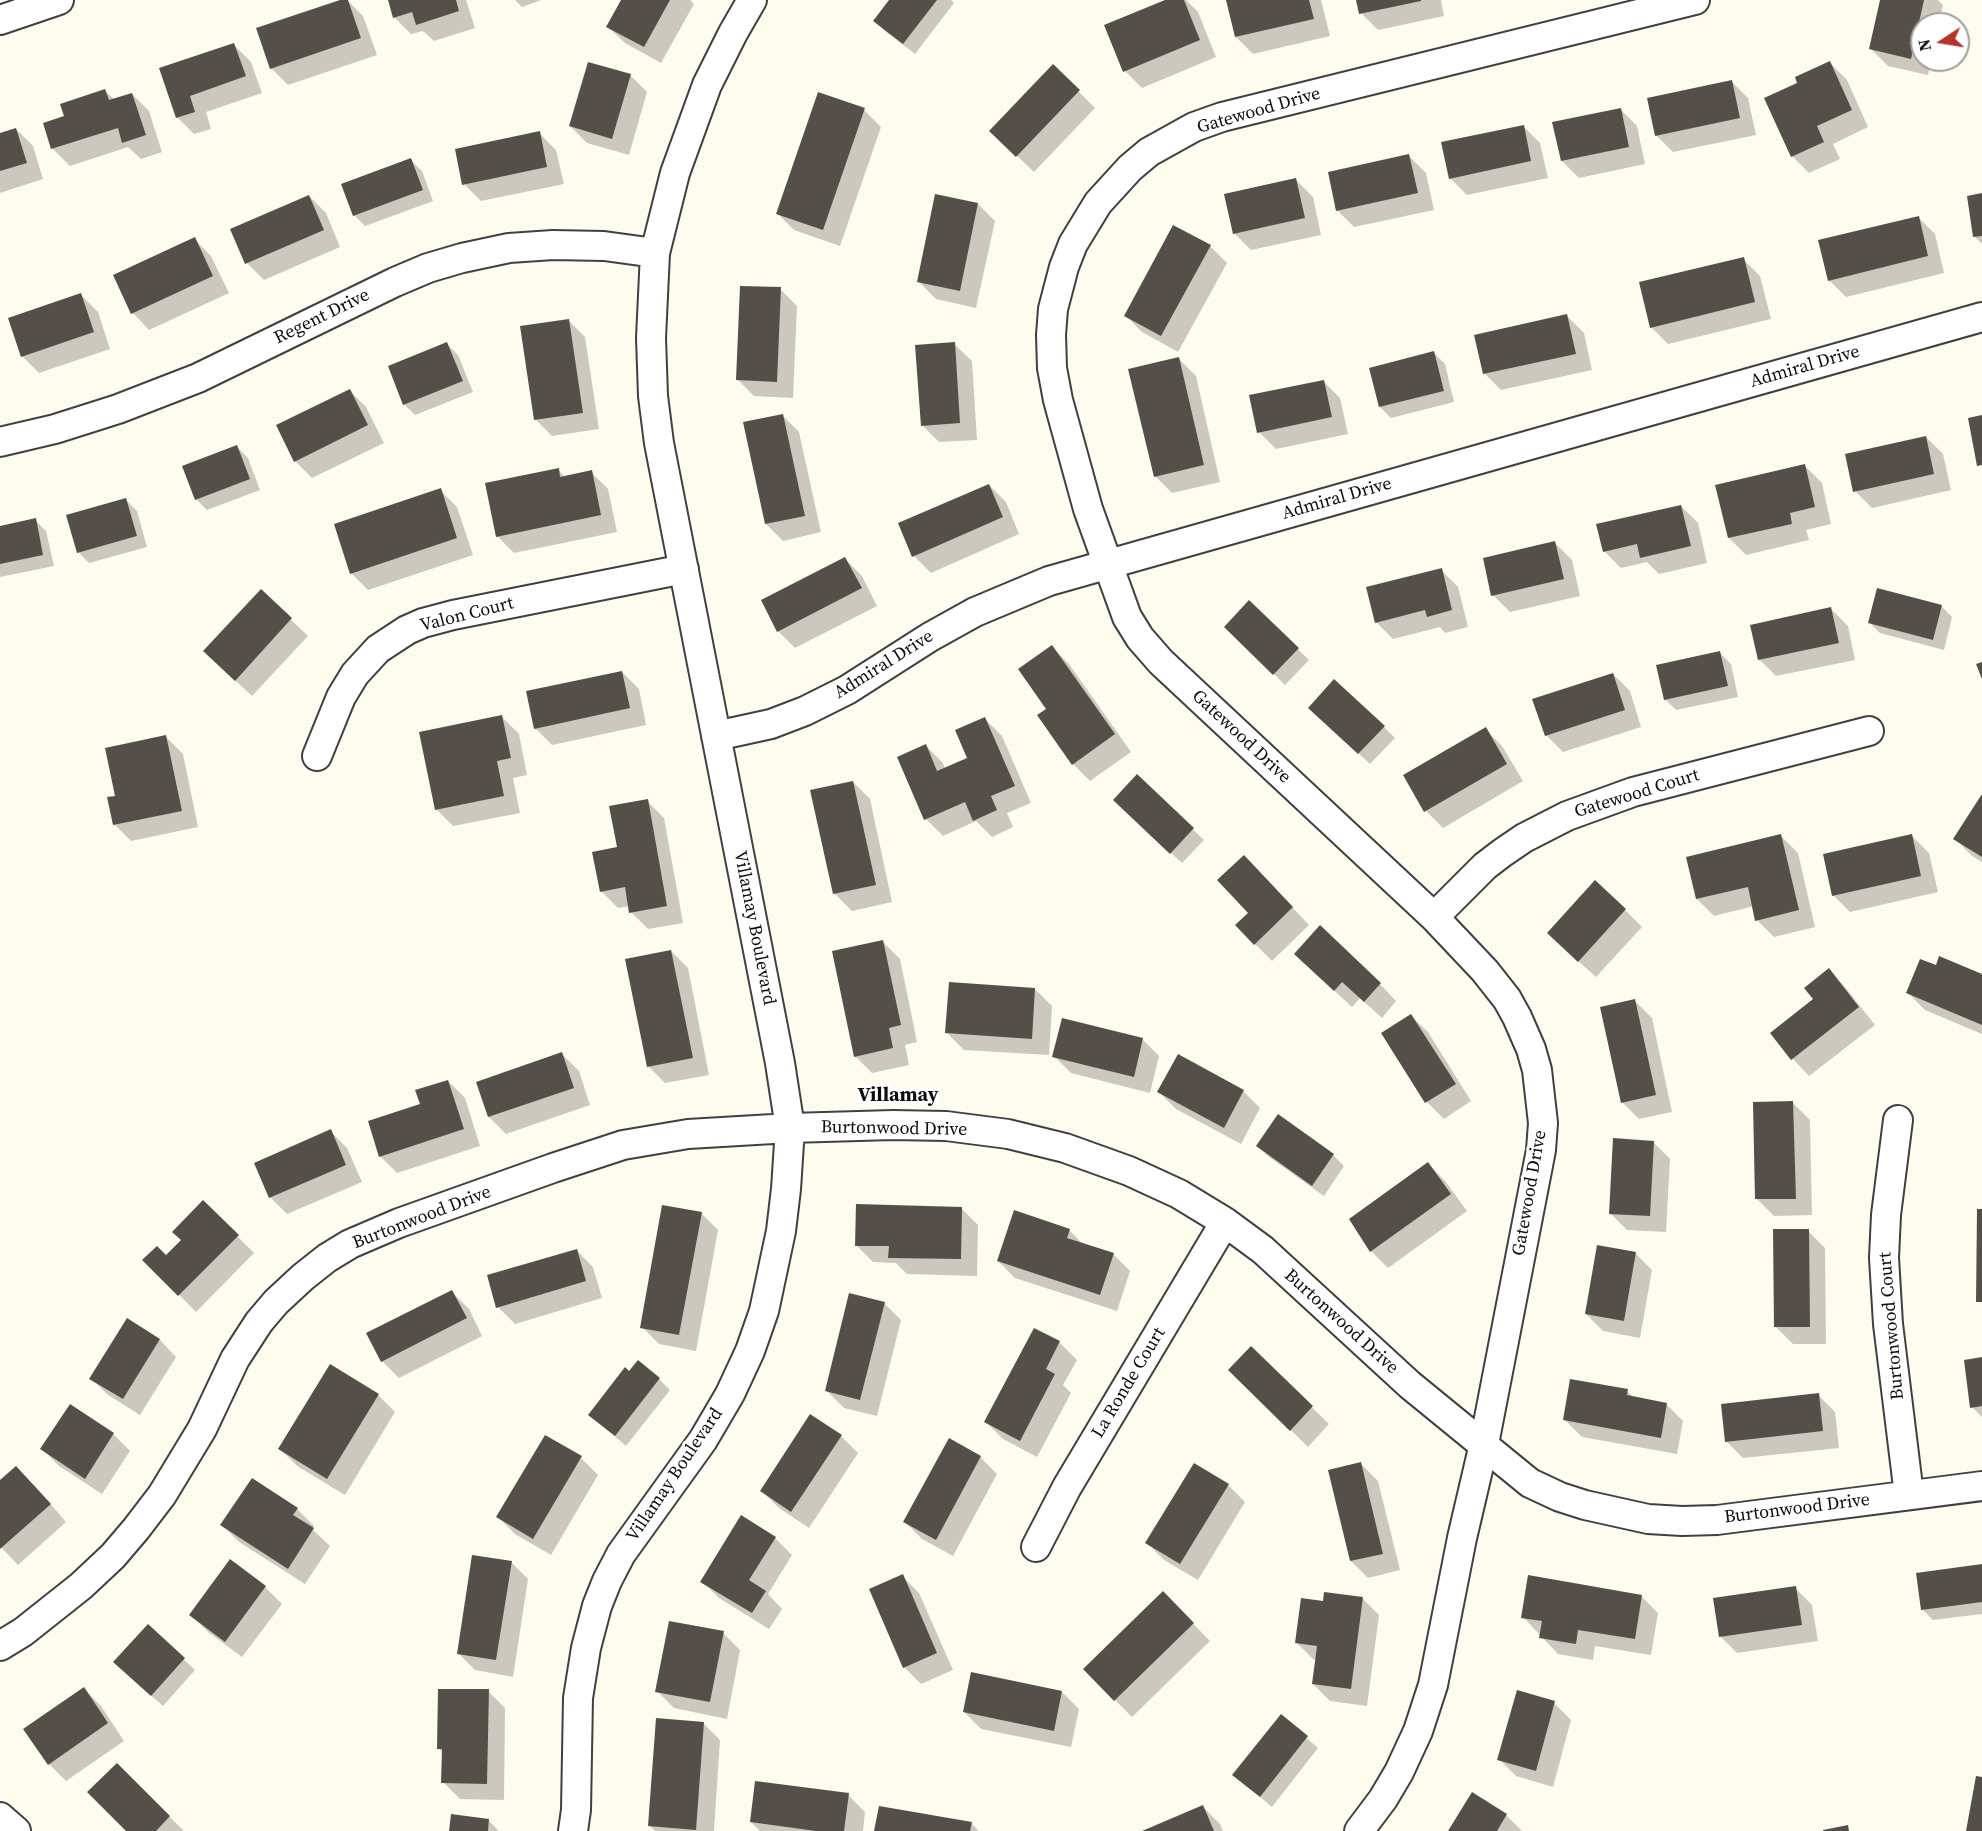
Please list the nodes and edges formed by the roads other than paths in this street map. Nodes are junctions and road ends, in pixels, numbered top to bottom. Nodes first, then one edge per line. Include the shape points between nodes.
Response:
1 (58, 0) edge
2 (752, 0) edge
3 (1695, 0) edge
4 (0, 20) edge
5 (655, 253) junction
6 (1982, 317) edge
7 (0, 442) edge
8 (1107, 563) junction
9 (684, 569) junction
10 (1869, 731) dead end
11 (716, 736) junction
12 (316, 756) dead end
13 (1434, 917) junction
14 (1898, 1120) dead end
15 (790, 1128) junction
16 (1225, 1222) junction
17 (1484, 1444) junction
18 (1982, 1486) edge
19 (1909, 1495) junction
20 (1036, 1547) dead end
21 (0, 1646) edge
22 (0, 1817) edge
23 (16, 1831) edge
24 (573, 1831) edge
25 (1359, 1831) edge

1 - 4 street
2 - 5 street, Villamay Boulevard via 707,85 675,173
3 - 8 street, Gatewood Drive via 1222,117 1172,138 1130,168 1098,203 1073,244 1057,288 1051,335 1058,400
5 - 7 street, Regent Drive via 553,245 509,248 462,258 395,282 198,378 118,410
5 - 9 street, Villamay Boulevard via 653,396
6 - 8 street, Admiral Drive
8 - 11 street, Admiral Drive via 1049,581 975,612 805,711 771,724
8 - 13 street, Gatewood Drive via 1127,617 1161,662
9 - 11 street, Villamay Boulevard
9 - 12 street, Valon Court via 453,615 407,630 378,650 354,674
10 - 13 street, Gatewood Court via 1633,792 1567,816 1502,853
11 - 15 street, Villamay Boulevard
13 - 17 street, Gatewood Drive via 1506,999 1531,1049 1540,1087 1541,1150
14 - 19 street, Burtonwood Court via 1884,1258
15 - 16 street, Burtonwood Drive via 914,1125 1008,1134 1065,1148 1130,1171
15 - 21 street, Burtonwood Drive via 688,1134 623,1145 399,1223 327,1258 285,1293 259,1322 235,1359 197,1438 136,1529 81,1586
15 - 24 street, Villamay Boulevard via 781,1231 764,1311 750,1351 703,1440 621,1554 597,1606 578,1698
16 - 17 street, Burtonwood Drive via 1263,1250 1410,1385
16 - 20 street, La Ronde Court via 1066,1487
17 - 19 street, Burtonwood Drive via 1530,1483 1560,1497 1648,1519 1717,1520
17 - 25 street, Gatewood Drive via 1433,1685 1399,1772
18 - 19 street, Burtonwood Drive
22 - 23 street

